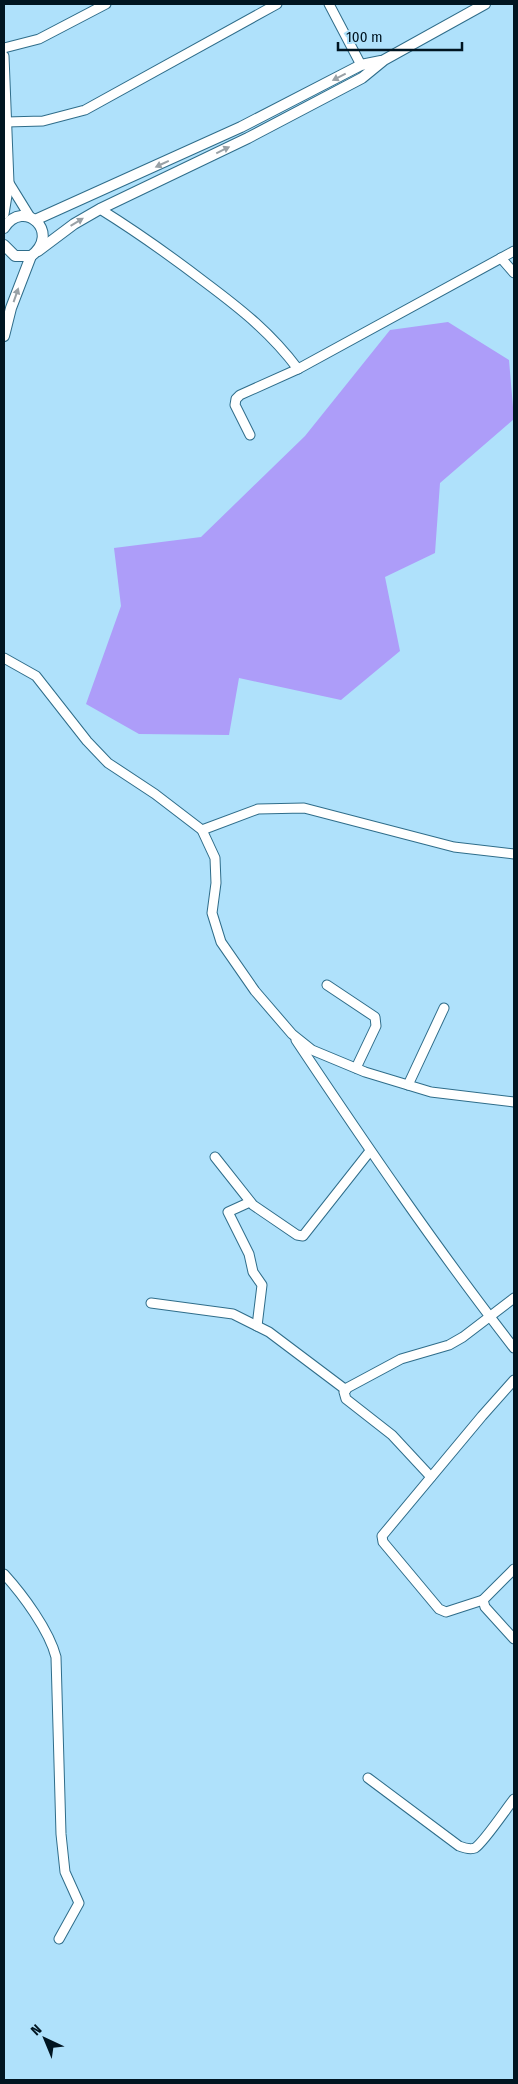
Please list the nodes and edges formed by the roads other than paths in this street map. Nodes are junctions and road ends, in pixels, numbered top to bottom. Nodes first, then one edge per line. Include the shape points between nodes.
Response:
1 (106, 4) edge
2 (277, 4) edge
3 (329, 4) edge
4 (485, 4) edge
5 (4, 48) edge
6 (4, 60) edge
7 (384, 60) junction
8 (361, 66) junction
9 (5, 115) edge
10 (7, 181) edge
11 (100, 209) junction
12 (4, 214) edge
13 (32, 218) junction
14 (4, 228) edge
15 (4, 245) edge
16 (514, 251) edge
17 (34, 253) junction
18 (501, 258) junction
19 (514, 273) edge
20 (4, 336) edge
21 (298, 369) junction
22 (250, 435) dead end
23 (4, 658) edge
24 (202, 830) junction
25 (514, 854) edge
26 (327, 985) dead end
27 (444, 1008) dead end
28 (292, 1034) junction
29 (356, 1068) junction
30 (408, 1085) junction
31 (514, 1102) edge
32 (370, 1150) junction
33 (214, 1157) dead end
34 (250, 1202) junction
35 (514, 1298) edge
36 (151, 1303) dead end
37 (489, 1315) junction
38 (258, 1326) junction
39 (514, 1348) edge
40 (514, 1380) edge
41 (346, 1390) junction
42 (430, 1477) junction
43 (514, 1569) edge
44 (4, 1574) edge
45 (483, 1600) junction
46 (514, 1639) edge
47 (368, 1778) dead end
48 (514, 1799) edge
49 (59, 1939) dead end

1 - 5 street via 39,39
2 - 9 street via 85,110 43,121
3 - 8 street
4 - 7 main road
6 - 9 street
7 - 8 main road
11 -> 7 main road via 248,138 362,78
8 -> 13 main road via 241,127
9 - 10 street
10 - 12 street
10 - 13 street
17 -> 11 main road
11 - 21 street via 150,241 253,318 279,343
13 - 14 main road via 14,218
13 - 17 main road via 41,226 43,235 42,243
15 - 17 main road via 15,256
16 - 18 street
20 -> 17 main road via 11,308
18 - 19 street
18 - 21 street
21 - 22 street via 236,399 235,405
23 - 24 street via 36,676 108,763
24 - 25 street via 258,809 304,808 454,847
24 - 28 street via 215,858 212,913 220,942 255,991
26 - 29 street via 375,1017 376,1026
27 - 30 street
28 - 29 street via 312,1050
28 - 32 street
29 - 30 street
30 - 31 street via 431,1092
32 - 34 street via 303,1236 276,1222
32 - 37 street
33 - 34 street
34 - 38 street via 228,1212 262,1285
35 - 37 street
36 - 38 street via 233,1314
37 - 39 street
37 - 41 street via 449,1345 401,1359
38 - 41 street
40 - 42 street
41 - 42 street via 346,1399 392,1435
42 - 45 street via 382,1536 383,1542 439,1609 446,1612
43 - 45 street
44 - 49 street via 51,1639 56,1657 62,1834 66,1872 80,1903
45 - 46 street via 485,1607
47 - 48 street via 467,1849 474,1848 482,1840

